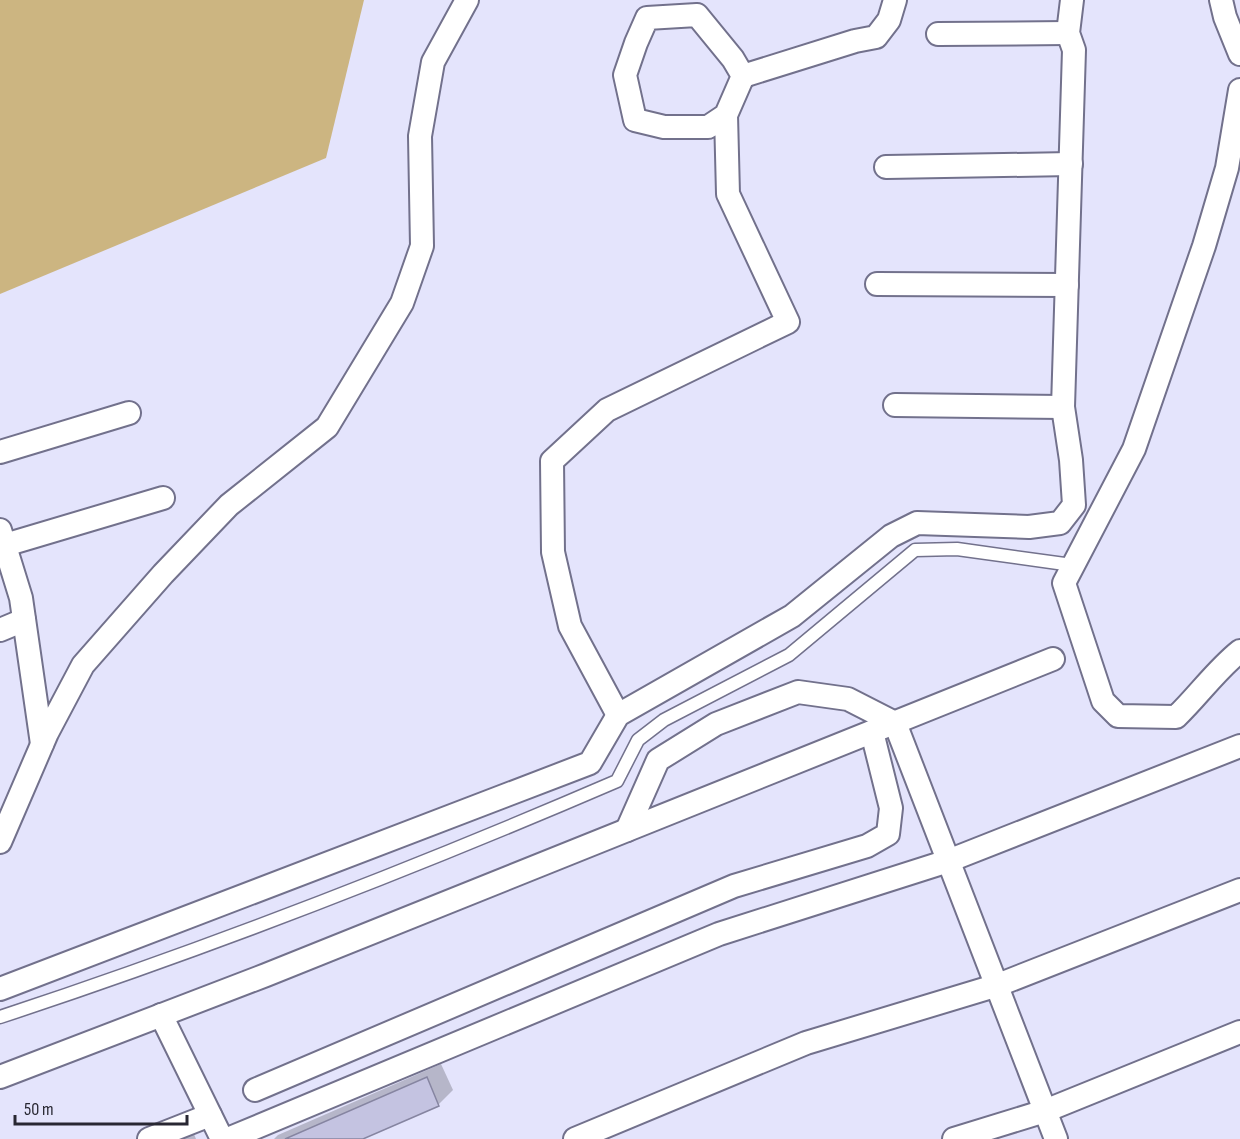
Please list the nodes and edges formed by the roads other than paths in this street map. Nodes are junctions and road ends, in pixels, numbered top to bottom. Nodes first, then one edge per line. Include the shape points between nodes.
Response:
1 (467, 0) edge
2 (895, 0) edge
3 (1072, 0) edge
4 (1221, 0) edge
5 (1068, 33) junction
6 (938, 34) dead end
7 (1240, 54) edge
8 (743, 76) junction
9 (1240, 90) edge
10 (726, 115) junction
11 (1071, 164) junction
12 (886, 167) dead end
13 (877, 284) dead end
14 (1067, 285) junction
15 (895, 405) dead end
16 (1063, 407) junction
17 (129, 413) dead end
18 (0, 452) edge
19 (163, 498) dead end
20 (2, 538) edge
21 (1072, 565) junction
22 (24, 620) junction
23 (0, 630) edge
24 (1240, 651) edge
25 (1053, 659) dead end
26 (618, 715) junction
27 (895, 723) junction
28 (872, 732) junction
29 (42, 744) junction
30 (1240, 746) edge
31 (627, 830) junction
32 (0, 842) edge
33 (948, 861) junction
34 (1240, 890) edge
35 (998, 985) junction
36 (0, 990) edge
37 (160, 1015) junction
38 (0, 1017) edge
39 (1240, 1032) edge
40 (0, 1077) edge
41 (255, 1090) dead end
42 (1045, 1111) junction
43 (210, 1115) junction
44 (149, 1139) edge
45 (222, 1139) edge
46 (228, 1139) edge
47 (575, 1139) edge
48 (954, 1139) edge
49 (1056, 1139) edge

1 - 29 street via 433,63 420,136 422,246 402,303 327,427 229,505 163,574 83,665
2 - 8 street via 876,37
3 - 5 street
4 - 7 street
5 - 6 street
5 - 11 street via 1074,50
8 - 10 street
8 - 10 street via 697,15 647,18 625,75 635,120 664,127 708,127
9 - 21 street via 1227,168 1204,246 1134,449
10 - 26 street via 728,194 788,322 607,410 552,461 553,552 570,626
11 - 12 street
11 - 14 street
13 - 14 street
14 - 16 street
15 - 16 street
16 - 26 street via 1074,505 1060,523 1029,527 917,523 891,536 792,616
17 - 18 street
19 - 20 street
20 - 22 street
21 - 24 street via 1064,583 1103,701 1118,716 1176,717
21 - 38 lane via 957,549 915,550 789,655 664,720 638,740 617,781 299,909
22 - 23 street
22 - 29 street
25 - 27 street
26 - 36 street via 590,763
27 - 28 street
27 - 31 street via 848,699 798,692 716,724 658,760
27 - 33 street
28 - 31 street
28 - 41 street via 891,808 888,834 867,846 734,886
29 - 32 street
30 - 33 street
31 - 37 street
33 - 35 street
33 - 46 street via 719,934
34 - 35 street
35 - 42 street
35 - 47 street via 806,1043
37 - 40 street
37 - 43 street
39 - 42 street
42 - 48 street
42 - 49 street
43 - 44 street
43 - 45 street

